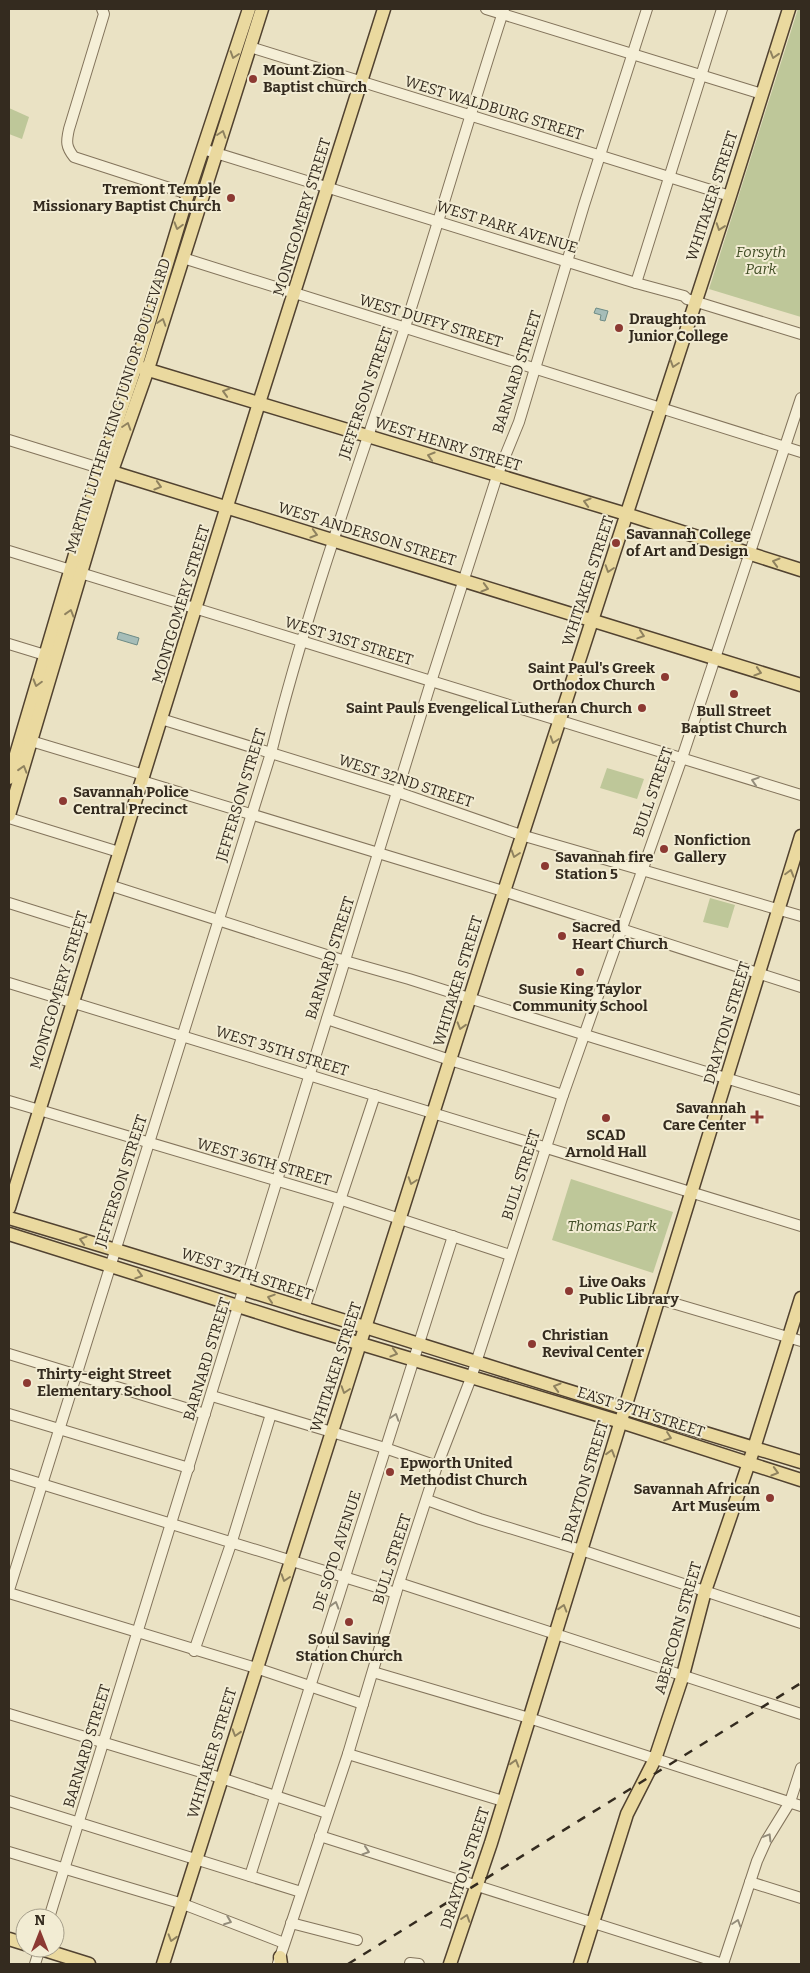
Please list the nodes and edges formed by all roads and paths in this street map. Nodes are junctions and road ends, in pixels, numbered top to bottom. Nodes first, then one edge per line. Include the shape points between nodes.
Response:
1 (102, 9) edge
2 (249, 9) edge
3 (262, 9) edge
4 (384, 9) edge
5 (486, 9) edge
6 (647, 9) edge
7 (722, 9) edge
8 (789, 9) edge
9 (504, 11) edge
10 (250, 47) junction
11 (633, 54) junction
12 (701, 76) junction
13 (361, 82) junction
14 (762, 94) junction
15 (471, 116) junction
16 (209, 151) junction
17 (601, 156) junction
18 (669, 178) junction
19 (328, 187) junction
20 (188, 194) junction
21 (730, 196) junction
22 (438, 221) junction
23 (183, 258) junction
24 (568, 262) junction
25 (636, 283) junction
26 (294, 294) junction
27 (695, 301) junction
28 (404, 328) junction
29 (801, 334) edge
30 (142, 368) junction
31 (535, 368) junction
32 (801, 398) edge
33 (259, 403) junction
34 (661, 407) junction
35 (367, 436) junction
36 (9, 440) edge
37 (785, 446) junction
38 (801, 452) edge
39 (107, 470) junction
40 (497, 476) junction
41 (228, 508) junction
42 (626, 514) junction
43 (333, 539) junction
44 (9, 551) edge
45 (750, 554) junction
46 (801, 570) edge
47 (77, 572) junction
48 (463, 582) junction
49 (196, 609) junction
50 (592, 619) junction
51 (302, 642) junction
52 (9, 644) edge
53 (45, 655) junction
54 (715, 659) junction
55 (431, 682) junction
56 (801, 685) edge
57 (161, 719) junction
58 (560, 721) junction
59 (31, 741) junction
60 (271, 753) junction
61 (12, 757) edge
62 (682, 758) junction
63 (9, 778) edge
64 (143, 778) junction
65 (397, 792) junction
66 (801, 796) edge
67 (252, 815) junction
68 (9, 817) edge
69 (521, 835) junction
70 (801, 836) edge
71 (120, 852) junction
72 (378, 854) junction
73 (642, 870) junction
74 (109, 885) junction
75 (504, 891) junction
76 (9, 903) edge
77 (779, 909) junction
78 (801, 916) edge
79 (219, 919) junction
80 (95, 930) junction
81 (620, 930) junction
82 (345, 961) junction
83 (759, 974) junction
84 (9, 983) edge
85 (801, 987) edge
86 (470, 998) junction
87 (73, 1002) junction
88 (327, 1019) junction
89 (183, 1035) junction
90 (584, 1035) junction
91 (450, 1060) junction
92 (310, 1075) junction
93 (728, 1078) junction
94 (563, 1094) junction
95 (375, 1095) junction
96 (801, 1100) edge
97 (9, 1101) edge
98 (38, 1110) junction
99 (434, 1113) junction
100 (148, 1144) junction
101 (547, 1147) junction
102 (277, 1180) junction
103 (692, 1192) junction
104 (339, 1199) junction
105 (9, 1208) edge
106 (9, 1218) edge
107 (400, 1218) junction
108 (801, 1226) edge
109 (9, 1234) edge
110 (453, 1236) junction
111 (115, 1250) junction
112 (510, 1256) junction
113 (110, 1266) junction
114 (244, 1289) junction
115 (801, 1298) edge
116 (659, 1300) junction
117 (239, 1306) junction
118 (304, 1309) junction
119 (366, 1327) junction
120 (795, 1339) edge
121 (360, 1344) junction
122 (418, 1344) junction
123 (9, 1354) edge
124 (414, 1359) junction
125 (476, 1363) junction
126 (76, 1375) junction
127 (471, 1378) junction
128 (212, 1396) junction
129 (626, 1407) junction
130 (9, 1414) edge
131 (206, 1414) junction
132 (271, 1414) junction
133 (621, 1422) junction
134 (59, 1429) junction
135 (332, 1432) junction
136 (385, 1448) junction
137 (754, 1448) junction
138 (801, 1462) edge
139 (748, 1464) junction
140 (437, 1466) junction
141 (189, 1468) junction
142 (9, 1474) edge
143 (801, 1480) edge
144 (42, 1484) junction
145 (427, 1500) junction
146 (171, 1523) junction
147 (232, 1541) junction
148 (581, 1550) junction
149 (291, 1559) junction
150 (344, 1576) junction
151 (397, 1588) junction
152 (9, 1591) edge
153 (705, 1591) junction
154 (801, 1623) edge
155 (138, 1633) junction
156 (555, 1634) junction
157 (194, 1651) junction
158 (256, 1668) junction
159 (373, 1672) junction
160 (683, 1675) junction
161 (310, 1685) junction
162 (362, 1704) junction
163 (9, 1714) edge
164 (801, 1714) edge
165 (529, 1718) junction
166 (104, 1744) junction
167 (348, 1754) junction
168 (655, 1758) junction
169 (801, 1768) edge
170 (221, 1778) junction
171 (275, 1796) junction
172 (9, 1800) edge
173 (504, 1801) junction
174 (790, 1802) junction
175 (801, 1806) edge
176 (327, 1813) junction
177 (79, 1822) junction
178 (320, 1836) junction
179 (9, 1852) edge
180 (197, 1859) junction
181 (65, 1868) junction
182 (250, 1876) junction
183 (750, 1882) junction
184 (476, 1886) junction
185 (301, 1892) junction
186 (801, 1898) edge
187 (183, 1904) junction
188 (53, 1908) edge
189 (290, 1923) junction
190 (593, 1923) junction
191 (357, 1940) dead end
192 (284, 1943) junction
193 (65, 1956) edge
194 (280, 1962) edge
195 (89, 1964) edge
196 (164, 1964) edge
197 (450, 1964) edge
198 (580, 1964) edge
199 (723, 1964) edge

1 - 20 street via 104,14 68,129 68,150 74,157
2 -> 16 main road, MARTIN LUTHER KING JUNIOR BOULEVARD
3 - 10 main road, MARTIN LUTHER KING JUNIOR BOULEVARD
4 - 13 main road, MONTGOMERY STREET
5 - 9 street
6 - 11 street, BARNARD STREET
7 - 12 street
8 -> 14 main road, WHITAKER STREET
9 - 11 street
9 - 15 street, JEFFERSON STREET
10 - 13 street, WEST WALDBURG STREET
16 -> 10 main road, MARTIN LUTHER KING JUNIOR BOULEVARD
11 - 12 street
11 - 17 street, BARNARD STREET
12 - 14 street
12 - 18 street
13 - 15 street, WEST WALDBURG STREET
13 - 19 main road, MONTGOMERY STREET
14 - 21 main road, WHITAKER STREET
15 - 17 street, WEST WALDBURG STREET
15 - 22 street, JEFFERSON STREET
16 - 19 street, WEST PARK AVENUE
16 - 20 main road, MARTIN LUTHER KING JUNIOR BOULEVARD
16 - 23 main road, MARTIN LUTHER KING JUNIOR BOULEVARD
17 - 18 street, WEST WALDBURG STREET
17 - 24 street, BARNARD STREET
18 - 21 street, WEST WALDBURG STREET
18 - 25 street
19 - 22 street, WEST PARK AVENUE
19 - 26 main road, MONTGOMERY STREET
20 -> 30 main road, MARTIN LUTHER KING JUNIOR BOULEVARD
21 -> 27 main road, WHITAKER STREET
22 - 24 street, WEST PARK AVENUE
22 - 28 street, JEFFERSON STREET
23 - 26 street, WEST DUFFY STREET
30 -> 23 main road, MARTIN LUTHER KING JUNIOR BOULEVARD
24 - 25 street, WEST PARK AVENUE
24 - 31 street, BARNARD STREET
25 - 27 street, WEST PARK AVENUE
26 - 28 street, WEST DUFFY STREET
26 - 33 main road, MONTGOMERY STREET
27 - 29 street, WEST PARK AVENUE
27 -> 34 main road, WHITAKER STREET
28 - 31 street, WEST DUFFY STREET
28 - 35 street, JEFFERSON STREET
33 -> 30 main road, WEST HENRY STREET
30 - 39 main road, MARTIN LUTHER KING JUNIOR BOULEVARD
31 - 34 street, WEST DUFFY STREET
31 - 40 street, BARNARD STREET
32 - 37 street, BULL STREET
33 - 35 main road, WEST HENRY STREET
33 - 41 main road, MONTGOMERY STREET
34 - 37 street, WEST DUFFY STREET
34 - 42 main road, WHITAKER STREET
40 -> 35 main road, WEST HENRY STREET
35 - 43 street, JEFFERSON STREET
36 - 39 street, WEST ANDERSON STREET
37 - 38 street, WEST DUFFY STREET
37 - 45 street, BULL STREET
39 -> 41 main road, WEST ANDERSON STREET
39 - 47 main road, MARTIN LUTHER KING JUNIOR BOULEVARD
42 -> 40 main road, WEST HENRY STREET
40 - 48 street, BARNARD STREET
41 -> 43 main road, WEST ANDERSON STREET
41 - 49 main road, MONTGOMERY STREET
42 - 45 main road, WEST HENRY STREET
42 -> 50 main road, WHITAKER STREET
43 - 48 main road, WEST ANDERSON STREET
43 - 51 street, JEFFERSON STREET
44 - 47 street, WEST 31ST STREET
46 -> 45 main road, WEST HENRY STREET
45 - 54 street, BULL STREET
47 - 49 street, WEST 31ST STREET
47 - 53 main road, MARTIN LUTHER KING JUNIOR BOULEVARD
59 -> 47 main road, MARTIN LUTHER KING JUNIOR BOULEVARD
48 -> 50 main road, WEST ANDERSON STREET
48 - 55 street, BARNARD STREET
49 - 51 street, WEST 31ST STREET
49 - 57 main road, MONTGOMERY STREET
50 -> 54 main road, WEST ANDERSON STREET
50 - 58 main road, WHITAKER STREET
51 - 55 street, WEST 31ST STREET
51 - 60 street, JEFFERSON STREET
52 - 53 street
53 -> 61 main road, MARTIN LUTHER KING JUNIOR BOULEVARD
54 -> 56 main road, WEST ANDERSON STREET
54 - 62 street, BULL STREET
55 - 58 street, WEST 31ST STREET
55 - 65 street, BARNARD STREET
57 - 60 street, WEST 32ND STREET
57 - 64 main road, MONTGOMERY STREET
58 - 62 street, WEST 31ST STREET
58 -> 69 main road, WHITAKER STREET
59 - 64 street
68 -> 59 main road, MARTIN LUTHER KING JUNIOR BOULEVARD
60 - 65 street, WEST 32ND STREET
60 - 67 street, JEFFERSON STREET
61 - 63 main road, MARTIN LUTHER KING JUNIOR BOULEVARD
66 -> 62 street, WEST 31ST STREET
62 - 73 street, BULL STREET
64 - 67 street
64 - 71 main road, MONTGOMERY STREET
65 - 69 street, WEST 32ND STREET
65 - 72 street, BARNARD STREET
67 - 72 street
67 - 79 street, JEFFERSON STREET
68 - 71 street
69 - 73 street, WEST 32ND STREET
69 -> 75 main road, WHITAKER STREET
77 -> 70 main road, DRAYTON STREET
71 - 74 main road, MONTGOMERY STREET
72 - 75 street
72 - 82 street, BARNARD STREET
73 - 77 street, WEST 32ND STREET
73 - 81 street, BULL STREET
74 - 79 street
74 - 80 main road, MONTGOMERY STREET
75 - 81 street
75 - 86 main road, WHITAKER STREET
76 - 80 street
77 - 78 street, WEST 32ND STREET
77 - 83 main road, DRAYTON STREET
79 - 82 street
79 - 89 street, JEFFERSON STREET
80 - 87 main road, MONTGOMERY STREET
81 - 83 street
81 - 90 street, BULL STREET
82 - 86 street
82 - 88 street, BARNARD STREET
83 - 85 street
83 - 93 main road, DRAYTON STREET
84 - 87 street, WEST 35TH STREET
86 - 90 street
86 -> 91 main road, WHITAKER STREET
87 - 89 street, WEST 35TH STREET
87 - 98 main road, MONTGOMERY STREET
88 - 91 street
88 - 92 street, BARNARD STREET
89 - 92 street, WEST 35TH STREET
89 - 100 street, JEFFERSON STREET
90 - 93 street
90 - 94 street, BULL STREET
91 - 94 street
91 - 99 main road, WHITAKER STREET
92 - 95 street, WEST 35TH STREET
92 - 102 street, BARNARD STREET
93 - 96 street
93 - 103 main road, DRAYTON STREET
94 - 101 street, BULL STREET
95 - 99 street, WEST 35TH STREET
95 - 104 street
97 - 98 street, WEST 36TH STREET
98 - 100 street, WEST 36TH STREET
98 - 105 main road, MONTGOMERY STREET
99 - 101 street, WEST 35TH STREET
99 -> 107 main road, WHITAKER STREET
100 - 102 street, WEST 36TH STREET
100 - 111 street, JEFFERSON STREET
101 - 103 street, WEST 35TH STREET
101 - 112 street, BULL STREET
102 - 104 street, WEST 36TH STREET
102 - 114 street, BARNARD STREET
103 - 108 street, WEST 35TH STREET
103 - 116 main road, DRAYTON STREET
104 - 107 street, WEST 36TH STREET
104 - 118 street
111 -> 106 main road, WEST 37TH STREET
107 - 110 street, WEST 36TH STREET
107 - 119 main road, WHITAKER STREET
109 - 113 main road
110 - 112 street, WEST 36TH STREET
110 - 122 street, DE SOTO AVENUE
111 - 113 street, JEFFERSON STREET
111 - 114 main road, WEST 37TH STREET
112 - 125 street, BULL STREET
113 -> 117 main road
113 - 126 street, JEFFERSON STREET
114 - 117 street, BARNARD STREET
118 -> 114 main road, WEST 37TH STREET
115 - 120 main road, ABERCORN STREET
116 - 120 street
116 - 129 main road, DRAYTON STREET
117 - 121 main road
117 - 128 street, BARNARD STREET
118 - 119 main road, WEST 37TH STREET
119 - 121 main road, WHITAKER STREET
119 - 122 main road, WEST 37TH STREET
120 - 137 main road, ABERCORN STREET
121 -> 124 main road
121 -> 135 main road, WHITAKER STREET
122 - 124 street, DE SOTO AVENUE
122 - 125 main road, WEST 37TH STREET
123 - 126 street
124 - 127 main road
136 -> 124 street, DE SOTO AVENUE
125 - 127 street, BULL STREET
129 -> 125 main road, EAST 37TH STREET
126 - 131 street
126 - 134 street, JEFFERSON STREET
127 - 133 main road, EAST 37TH STREET
127 - 140 street, BULL STREET
128 - 131 street, BARNARD STREET
128 - 132 street
129 - 133 main road, DRAYTON STREET
129 - 137 main road, EAST 37TH STREET
130 - 134 street
131 - 141 street, BARNARD STREET
132 - 135 street
132 - 147 street
133 -> 139 main road, EAST 37TH STREET
148 -> 133 main road, DRAYTON STREET
134 - 141 street
134 - 144 street, JEFFERSON STREET
135 - 136 street
135 - 149 main road, WHITAKER STREET
136 - 140 street
136 - 150 street, DE SOTO AVENUE
137 - 138 main road, EAST 37TH STREET
137 - 139 main road, ABERCORN STREET
139 -> 143 main road, EAST 37TH STREET
139 - 153 main road, ABERCORN STREET
140 - 145 street, BULL STREET
141 - 146 street, BARNARD STREET
142 - 144 street
144 - 146 street
144 - 152 street, JEFFERSON STREET
145 - 148 street
145 - 151 street, BULL STREET
146 - 147 street
146 - 155 street, BARNARD STREET
147 - 149 street
147 - 157 street
148 - 153 street
156 -> 148 main road, DRAYTON STREET
149 - 150 street
149 -> 158 main road, WHITAKER STREET
150 - 151 street
161 -> 150 street, DE SOTO AVENUE
151 - 156 street
151 - 159 street, BULL STREET
152 - 155 street
153 - 154 street
153 - 160 main road, ABERCORN STREET
155 - 157 street
155 - 166 street, BARNARD STREET
156 - 160 street
156 - 165 main road, DRAYTON STREET
157 - 158 street
158 - 161 street
158 -> 170 main road, WHITAKER STREET
159 - 162 street, BULL STREET
159 - 165 street
160 - 164 street
160 - 168 main road, ABERCORN STREET
161 - 162 street
161 - 171 street, DE SOTO AVENUE
162 - 167 street, BULL STREET
163 - 166 street
165 - 168 street
173 -> 165 main road, DRAYTON STREET
166 - 170 street
166 - 177 street, BARNARD STREET
167 - 173 street
167 - 176 street, BULL STREET
168 - 174 street
168 - 190 main road, ABERCORN STREET via 627,1814
169 - 174 street
170 - 171 street
170 - 180 main road, WHITAKER STREET
171 - 176 street
171 - 182 street, DE SOTO AVENUE
172 - 177 street
173 - 184 main road, DRAYTON STREET
174 - 175 street
183 -> 174 street via 766,1840
176 - 178 street, BULL STREET
177 - 180 street
177 - 181 street, BARNARD STREET
178 -> 184 street
178 - 185 street, BULL STREET
179 - 181 street
180 - 182 street
180 - 187 main road, WHITAKER STREET
181 - 187 street
181 - 188 street, BARNARD STREET
182 - 185 street
183 - 186 street
199 -> 183 street
184 - 190 street
197 -> 184 main road, DRAYTON STREET
185 - 189 street, BULL STREET
187 -> 192 street
187 -> 196 main road, WHITAKER STREET
189 - 191 street
189 - 192 street, BULL STREET
190 - 198 main road, ABERCORN STREET
190 - 199 street
192 - 194 street, BULL STREET
193 - 195 main road

